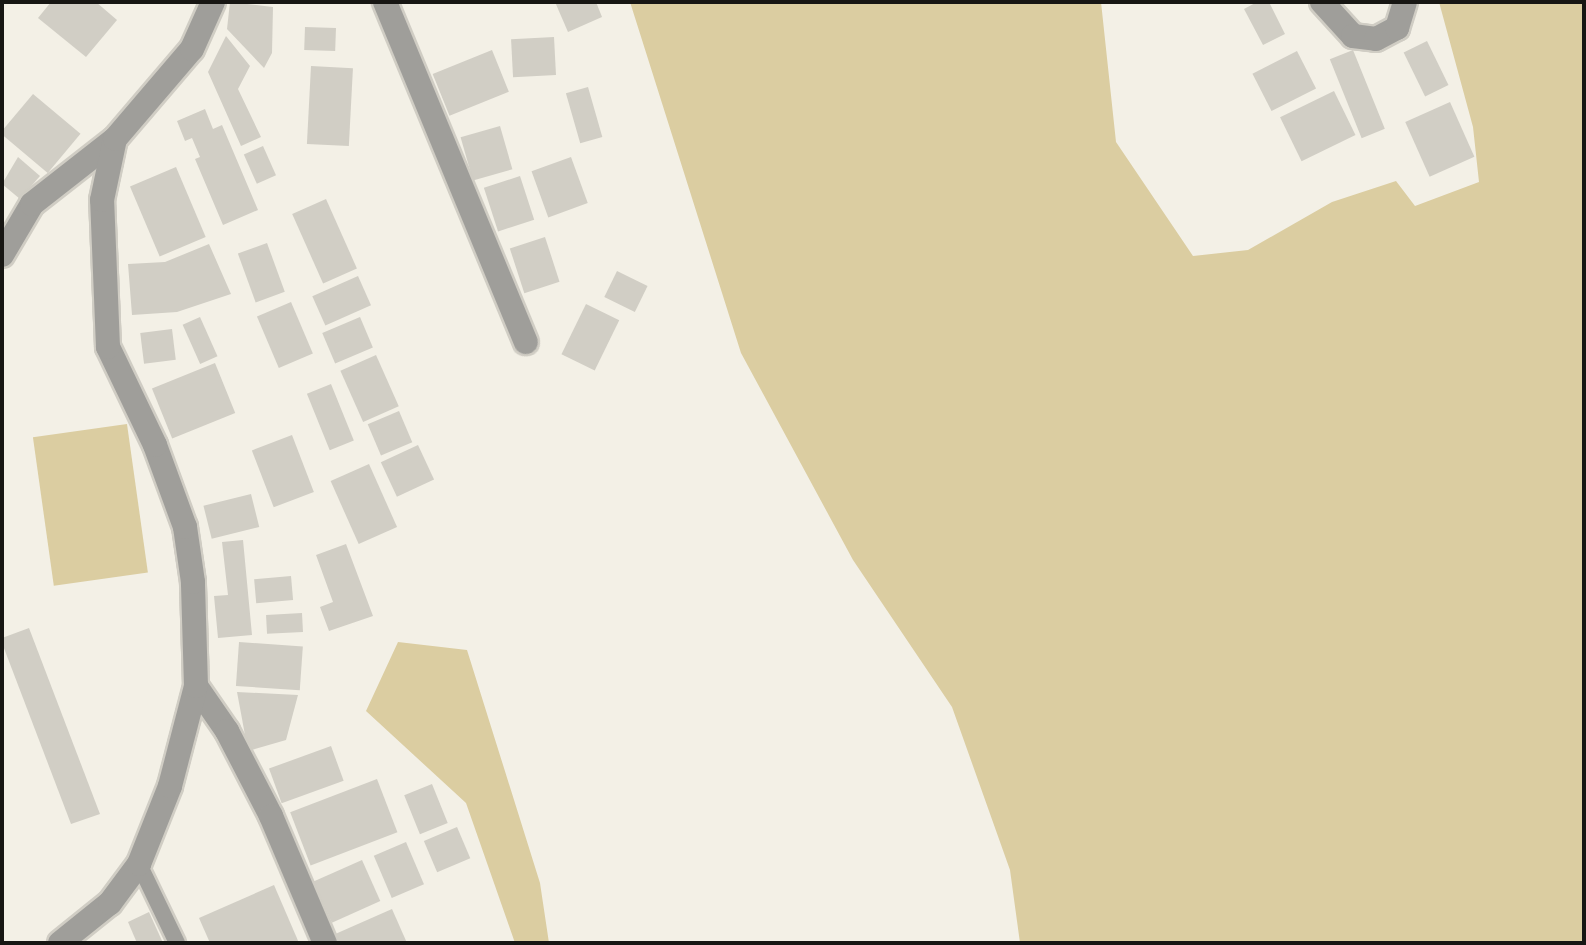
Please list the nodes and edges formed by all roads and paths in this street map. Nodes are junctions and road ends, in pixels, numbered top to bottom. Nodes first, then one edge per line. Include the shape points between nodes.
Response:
1 (213, 2) edge
2 (385, 2) edge
3 (1322, 2) edge
4 (1405, 2) edge
5 (115, 139) junction
6 (2, 255) edge
7 (526, 342) dead end
8 (196, 686) junction
9 (139, 864) junction
10 (60, 943) edge
11 (177, 943) edge
12 (325, 943) edge

1 - 5 street via 192,49
2 - 7 street
3 - 4 street via 1353,36 1376,39 1397,28
5 - 6 street via 32,204
5 - 8 street via 102,200 108,347 160,457 185,527
8 - 9 street via 170,786
8 - 12 street via 227,731 271,816
9 - 10 street via 110,903
9 - 11 lane

